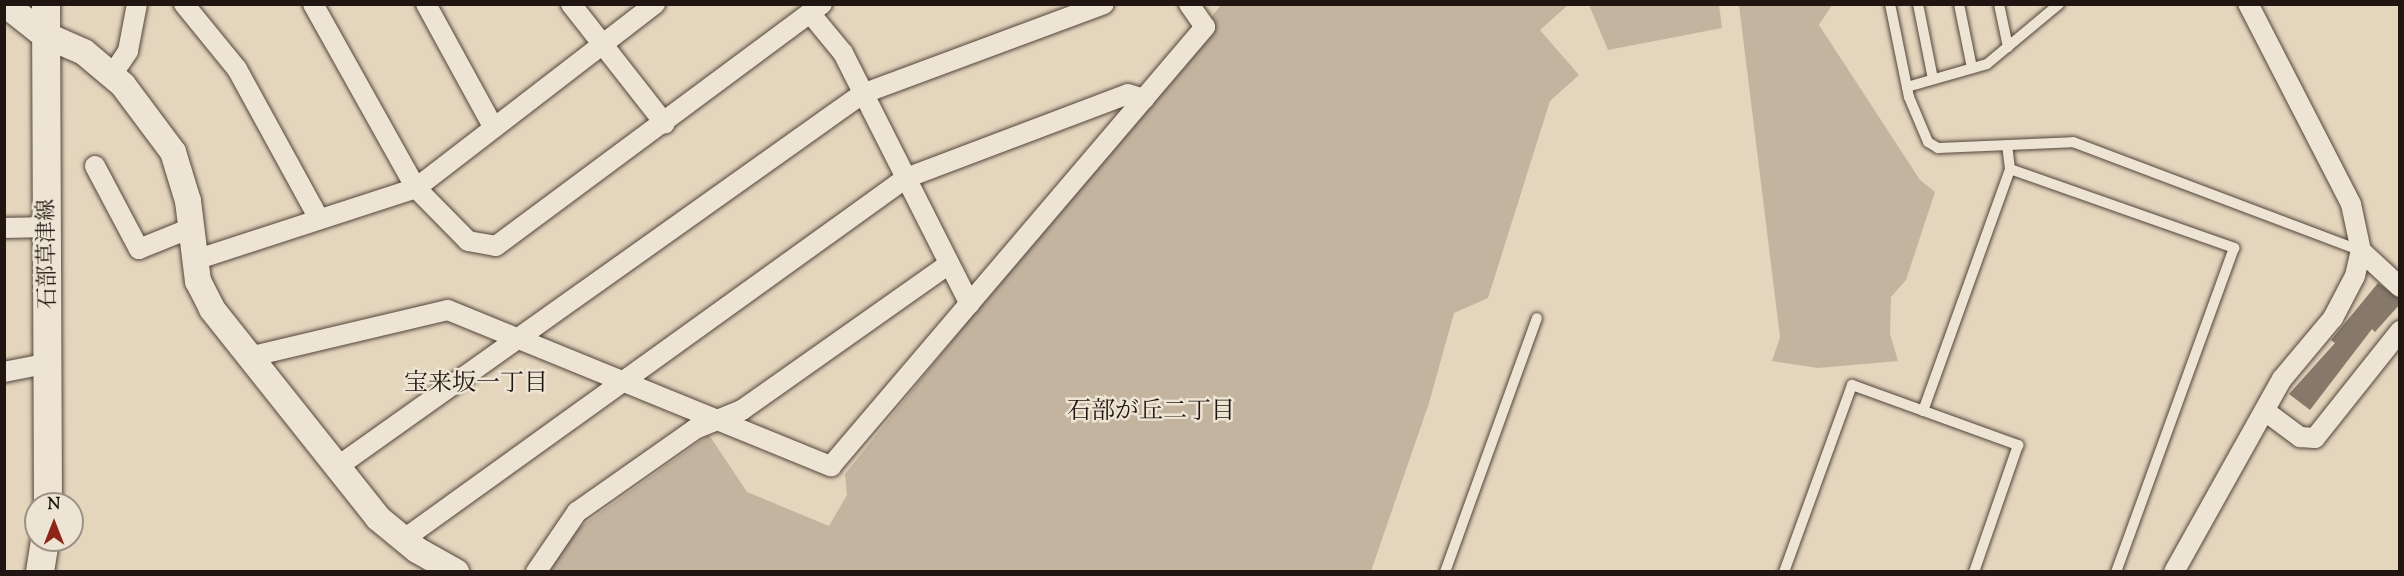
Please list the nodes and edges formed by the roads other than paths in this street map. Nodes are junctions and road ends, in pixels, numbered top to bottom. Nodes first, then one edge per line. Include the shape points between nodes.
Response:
1 (4, 4) edge
2 (46, 4) edge
3 (137, 4) edge
4 (184, 4) edge
5 (426, 4) edge
6 (571, 4) edge
7 (655, 4) edge
8 (1104, 4) edge
9 (1189, 4) edge
10 (1890, 4) edge
11 (1918, 4) edge
12 (1959, 4) edge
13 (1999, 4) edge
14 (2041, 4) edge
15 (2059, 4) edge
16 (2248, 4) edge
17 (323, 8) edge
18 (816, 9) edge
19 (2043, 17) junction
20 (43, 34) junction
21 (602, 45) junction
22 (2008, 47) junction
23 (1972, 68) junction
24 (112, 75) junction
25 (1933, 80) junction
26 (1907, 87) junction
27 (862, 94) junction
28 (1144, 99) junction
29 (665, 124) junction
30 (494, 128) junction
31 (2007, 145) junction
32 (95, 166) dead end
33 (2010, 170) junction
34 (906, 178) junction
35 (416, 188) junction
36 (319, 219) junction
37 (49, 227) junction
38 (4, 228) edge
39 (191, 228) junction
40 (2361, 251) junction
41 (195, 260) junction
42 (949, 264) junction
43 (2400, 286) edge
44 (970, 304) junction
45 (1537, 318) dead end
46 (2400, 331) edge
47 (519, 338) junction
48 (249, 357) junction
49 (50, 363) junction
50 (4, 372) edge
51 (623, 381) junction
52 (1923, 411) junction
53 (2265, 411) junction
54 (718, 420) junction
55 (337, 467) junction
56 (48, 492) edge
57 (404, 539) junction
58 (43, 552) edge
59 (40, 572) edge
60 (456, 572) edge
61 (536, 572) edge
62 (1445, 572) edge
63 (1784, 572) edge
64 (1974, 572) edge
65 (2116, 572) edge
66 (2174, 572) edge

1 - 20 street
2 - 20 main road, 石部草津線
3 - 24 street via 128,51
4 - 36 street via 237,69
5 - 30 street
6 - 21 street
7 - 21 street
8 - 27 street
9 - 28 street via 1205,27
10 - 26 lane
11 - 25 lane
12 - 23 lane
13 - 22 lane
14 - 19 lane
15 - 19 lane
16 - 40 street via 2351,204
17 - 35 street
18 - 27 street
18 - 29 street
19 - 22 lane
20 - 24 street via 84,52
20 - 37 main road, 石部草津線
21 - 29 street
21 - 30 street
22 - 23 lane via 1987,64
23 - 25 lane
24 - 39 street via 173,152
25 - 26 lane
26 - 31 lane via 1928,142 1938,148
27 - 34 street
27 - 47 street
28 - 34 street via 1128,94
28 - 44 street
29 - 35 street via 496,246 468,241
30 - 35 street
31 - 33 lane
31 - 40 lane via 2073,142
32 - 39 street via 139,249
33 - 52 lane
33 - 65 lane via 2235,249
34 - 42 street
34 - 51 street
35 - 36 street
36 - 41 street
37 - 38 street
37 - 49 main road, 石部草津線
39 - 41 street
40 - 43 street
40 - 53 street via 2355,276 2333,318 2282,379
41 - 48 street via 198,281 213,309
42 - 44 street
42 - 54 street via 742,410
44 - 54 street via 831,466
45 - 62 lane
46 - 53 street via 2315,438 2300,437
47 - 48 street via 448,310
47 - 51 street
47 - 55 street
48 - 55 street
49 - 50 street
49 - 56 main road, 石部草津線
51 - 54 street
51 - 57 street
52 - 63 lane via 1852,385
52 - 64 lane via 2018,445
53 - 66 street
54 - 61 street via 695,429 577,512
55 - 57 street via 378,518
57 - 60 street
58 - 59 main road

